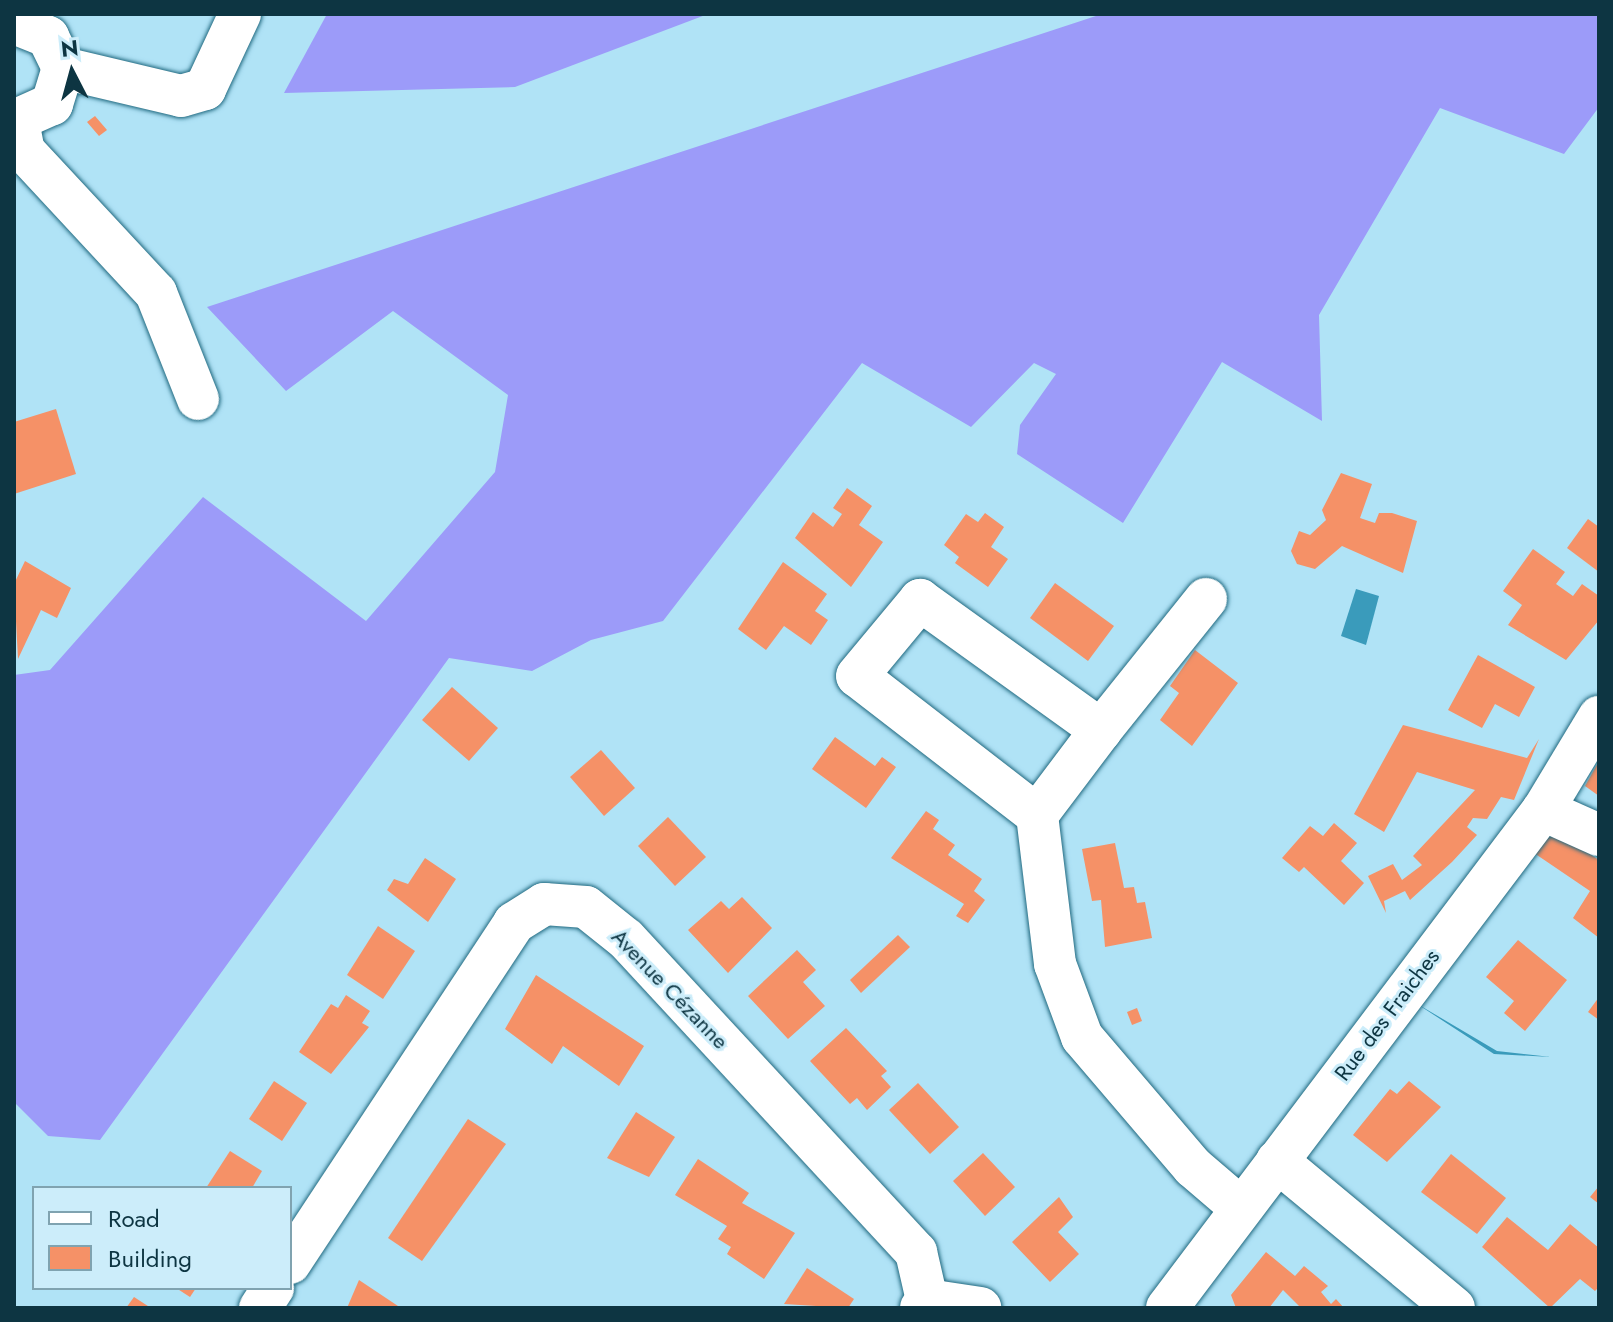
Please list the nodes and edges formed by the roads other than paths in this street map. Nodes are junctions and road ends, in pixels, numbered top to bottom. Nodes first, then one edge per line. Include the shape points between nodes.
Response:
1 (240, 14) edge
2 (47, 36) edge
3 (16, 121) edge
4 (198, 399) dead end
5 (1206, 599) dead end
6 (1599, 717) edge
7 (1101, 730) junction
8 (1543, 810) junction
9 (1037, 815) junction
10 (1599, 835) edge
11 (1277, 1161) junction
12 (1241, 1208) junction
13 (292, 1260) edge
14 (272, 1290) edge
15 (924, 1304) edge
16 (260, 1308) edge
17 (980, 1308) edge
18 (1167, 1308) edge
19 (1454, 1308) edge

1 - 2 street via 205,89 181,96
2 - 3 street via 52,104
3 - 4 street via 24,151 156,293
5 - 7 street
6 - 8 street, Rue des Fraiches
7 - 9 street
7 - 9 street via 920,600 857,676
8 - 10 street
8 - 11 street, Rue des Fraiches
9 - 12 street via 1055,964 1082,1037 1193,1167
11 - 12 street, Rue des Fraiches
11 - 19 street
12 - 18 street, Rue des Fraiches
13 - 15 street, Avenue Cézanne via 514,923 544,904 586,907 626,939 916,1252
14 - 16 street
15 - 17 street, Avenue Cézanne

